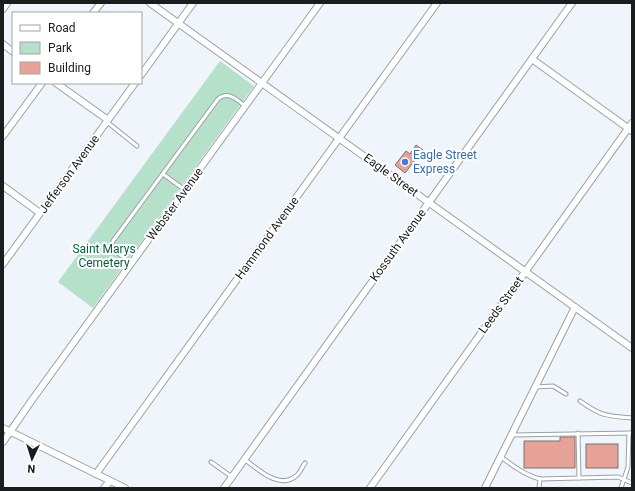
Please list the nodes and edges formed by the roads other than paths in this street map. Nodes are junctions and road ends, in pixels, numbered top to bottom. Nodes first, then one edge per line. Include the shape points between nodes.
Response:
1 (7, 3) edge
2 (100, 3) edge
3 (150, 3) edge
4 (193, 3) edge
5 (320, 3) edge
6 (437, 3) edge
7 (572, 3) edge
8 (3, 9) edge
9 (94, 12) edge
10 (179, 23) junction
11 (3, 44) edge
12 (12, 51) edge
13 (532, 59) junction
14 (142, 74) edge
15 (262, 83) junction
16 (41, 84) edge
17 (57, 84) edge
18 (134, 84) edge
19 (245, 106) junction
20 (107, 121) junction
21 (631, 127) edge
22 (3, 136) edge
23 (339, 138) junction
24 (137, 146) dead end
25 (163, 174) junction
26 (3, 186) edge
27 (185, 190) junction
28 (429, 202) junction
29 (40, 214) junction
30 (132, 263) junction
31 (3, 264) edge
32 (525, 271) junction
33 (575, 307) junction
34 (632, 348) edge
35 (536, 387) junction
36 (566, 394) dead end
37 (580, 401) dead end
38 (632, 418) edge
39 (3, 428) edge
40 (10, 432) junction
41 (578, 433) junction
42 (630, 433) edge
43 (512, 435) junction
44 (3, 442) edge
45 (501, 457) junction
46 (244, 459) junction
47 (211, 462) dead end
48 (305, 463) dead end
49 (96, 474) junction
50 (232, 477) junction
51 (579, 478) junction
52 (540, 479) junction
53 (625, 480) junction
54 (110, 481) junction
55 (632, 483) edge
56 (104, 488) edge
57 (125, 488) edge
58 (224, 488) edge
59 (370, 488) edge
60 (485, 488) edge
61 (539, 488) edge
62 (621, 488) edge

1 - 8 street
2 - 9 street
3 - 10 street, Eagle Street
4 - 10 street
5 - 15 street, Webster Avenue
6 - 23 street, Hammond Avenue
7 - 13 street, Kossuth Avenue
10 - 14 street
10 - 15 street, Eagle Street
11 - 12 street
13 - 21 street
13 - 28 street, Kossuth Avenue
15 - 19 street, Webster Avenue
15 - 23 street, Eagle Street
16 - 22 street
17 - 20 street
18 - 20 street, Jefferson Avenue
19 - 25 lane via 228,95 221,96
19 - 27 street, Webster Avenue
20 - 24 lane
20 - 29 street, Jefferson Avenue
21 - 32 street, Leeds Street
23 - 28 street, Eagle Street
23 - 49 street, Hammond Avenue
25 - 27 lane
25 - 30 lane via 113,241 112,245 116,251
26 - 29 street
27 - 30 street, Webster Avenue
28 - 32 street, Eagle Street
28 - 46 street, Kossuth Avenue
29 - 31 street, Jefferson Avenue
30 - 40 street, Webster Avenue
32 - 33 street, Eagle Street
32 - 59 street, Leeds Street
33 - 34 street, Eagle Street
33 - 35 street
35 - 36 lane via 553,386
35 - 43 street
37 - 38 lane via 595,412 606,416
39 - 40 street
40 - 44 street, Webster Avenue
40 - 49 street
41 - 42 lane
41 - 43 lane
41 - 51 lane
42 - 53 lane
43 - 45 street
45 - 52 lane via 523,472
45 - 60 street
46 - 48 lane via 271,478 280,480 296,476
46 - 50 street, Kossuth Avenue
47 - 50 lane
49 - 54 street
50 - 58 street, Kossuth Avenue
51 - 52 lane
51 - 53 lane via 618,477
52 - 61 lane
53 - 55 lane
53 - 62 lane
54 - 56 street
54 - 57 street

